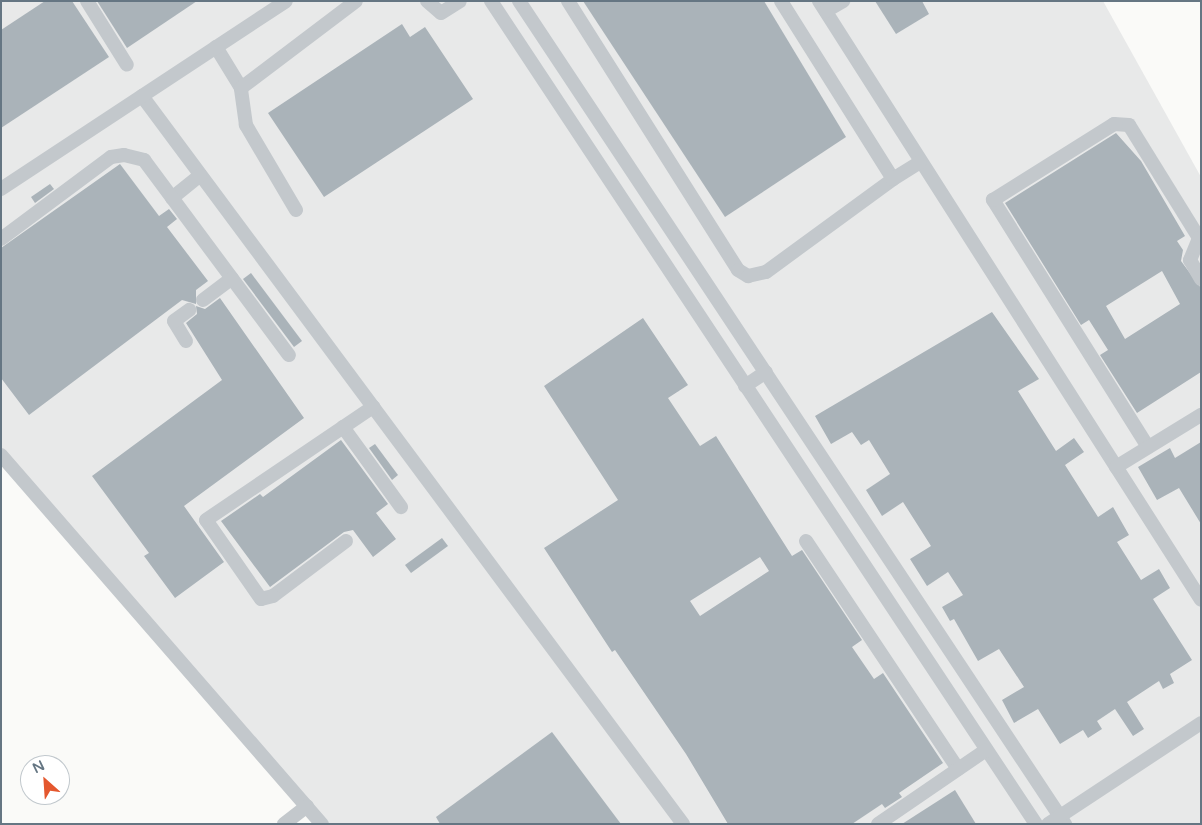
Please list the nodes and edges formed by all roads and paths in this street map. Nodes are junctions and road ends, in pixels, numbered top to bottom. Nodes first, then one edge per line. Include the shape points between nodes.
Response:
1 (87, 1) edge
2 (286, 1) edge
3 (356, 1) edge
4 (427, 1) edge
5 (460, 1) edge
6 (491, 1) edge
7 (519, 1) edge
8 (568, 1) edge
9 (781, 1) edge
10 (843, 1) edge
11 (823, 6) edge
12 (216, 47) junction
13 (127, 65) dead end
14 (241, 88) junction
15 (142, 96) junction
16 (919, 163) junction
17 (200, 175) junction
18 (893, 180) junction
19 (1, 189) edge
20 (172, 198) junction
21 (296, 210) dead end
22 (1, 239) edge
23 (232, 278) junction
24 (1201, 279) edge
25 (203, 300) dead end
26 (189, 310) dead end
27 (186, 340) dead end
28 (289, 355) dead end
29 (766, 372) junction
30 (745, 386) junction
31 (373, 407) junction
32 (1201, 415) edge
33 (343, 427) junction
34 (1148, 447) junction
35 (1, 455) edge
36 (1116, 467) junction
37 (401, 507) dead end
38 (346, 541) dead end
39 (806, 541) dead end
40 (1201, 600) edge
41 (1201, 723) edge
42 (986, 750) junction
43 (958, 769) junction
44 (307, 806) junction
45 (1063, 820) edge
46 (284, 824) edge
47 (322, 824) edge
48 (683, 824) edge
49 (878, 824) edge
50 (1036, 824) edge
51 (1048, 824) edge

1 - 13 street
2 - 12 street
3 - 14 street
4 - 5 street via 441,13
6 - 30 street
7 - 29 street
8 - 18 street via 738,270 748,276 766,272
9 - 18 street
10 - 11 street
11 - 16 street
12 - 14 street
12 - 15 street
14 - 21 street via 246,125
15 - 17 street
15 - 19 street
16 - 18 street
16 - 36 street
17 - 20 street
17 - 31 street
20 - 22 street via 144,160 124,155 111,157
20 - 23 street
23 - 25 street
23 - 28 street
24 - 34 street via 1190,260 1199,238 1129,125 1114,124 993,200
26 - 27 street via 174,321
29 - 30 street
29 - 45 street
30 - 42 street
31 - 33 street
31 - 48 street
32 - 34 street
33 - 37 street
33 - 38 street via 206,520 261,599 273,596
34 - 36 street
35 - 44 street
36 - 40 street
39 - 43 street
41 - 45 street
42 - 43 street
42 - 50 street
43 - 49 street
44 - 46 street
44 - 47 street
45 - 51 street

